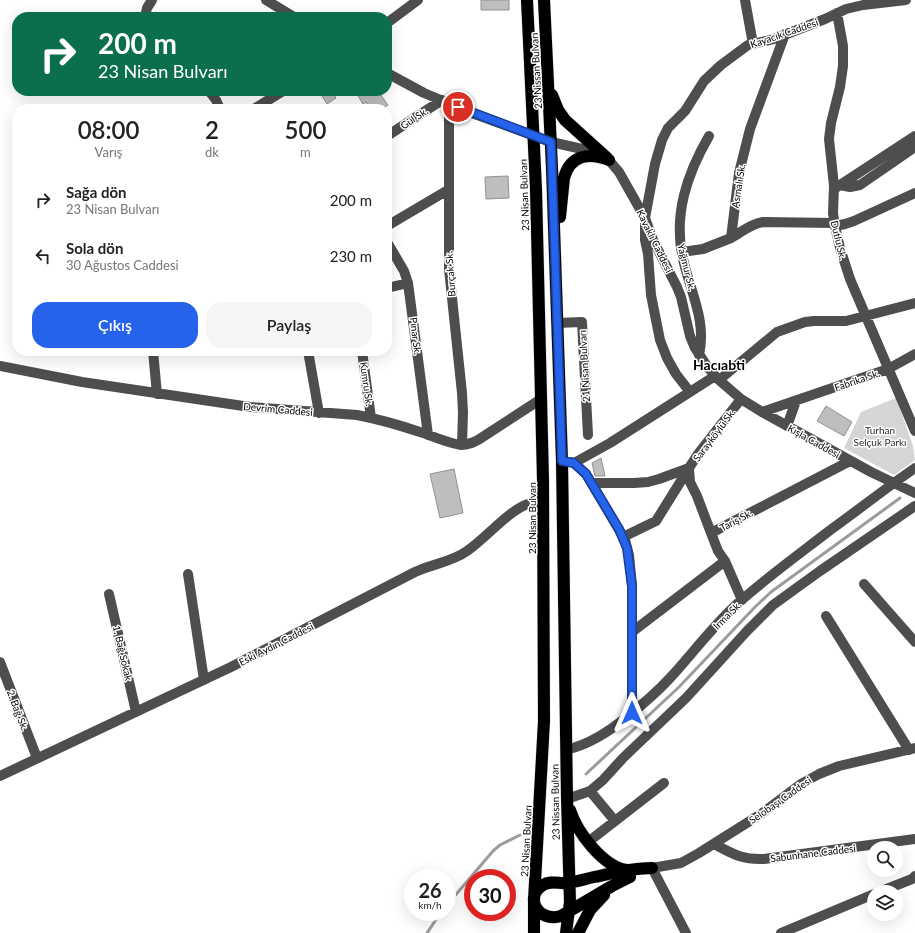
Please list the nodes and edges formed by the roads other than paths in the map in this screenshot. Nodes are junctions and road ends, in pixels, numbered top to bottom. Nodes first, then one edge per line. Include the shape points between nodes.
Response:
1 (152, 0) edge
2 (418, 0) edge
3 (527, 0) edge
4 (544, 0) edge
5 (745, 0) edge
6 (906, 0) edge
7 (271, 1) edge
8 (146, 12) edge
9 (287, 12) edge
10 (837, 13) junction
11 (392, 19) edge
12 (785, 34) junction
13 (753, 44) junction
14 (392, 76) edge
15 (548, 83) junction
16 (275, 96) edge
17 (445, 102) junction
18 (262, 104) edge
19 (392, 133) edge
20 (534, 136) junction
21 (709, 136) dead end
22 (915, 136) edge
23 (551, 142) junction
24 (915, 147) edge
25 (609, 160) junction
26 (837, 187) junction
27 (448, 190) junction
28 (915, 193) edge
29 (645, 218) junction
30 (392, 223) edge
31 (835, 225) junction
32 (731, 238) junction
33 (392, 251) edge
34 (682, 252) junction
35 (555, 268) junction
36 (408, 283) junction
37 (392, 287) edge
38 (915, 303) edge
39 (865, 315) junction
40 (557, 323) junction
41 (915, 354) edge
42 (699, 355) junction
43 (153, 356) edge
44 (309, 356) edge
45 (363, 356) edge
46 (0, 366) edge
47 (888, 369) junction
48 (717, 378) junction
49 (690, 392) junction
50 (156, 394) junction
51 (541, 399) junction
52 (741, 399) junction
53 (796, 400) junction
54 (762, 412) junction
55 (319, 413) junction
56 (371, 418) junction
57 (787, 426) junction
58 (915, 431) edge
59 (428, 435) junction
60 (588, 435) dead end
61 (462, 445) junction
62 (850, 460) junction
63 (562, 461) junction
64 (574, 463) junction
65 (690, 468) junction
66 (915, 468) edge
67 (591, 483) junction
68 (893, 483) junction
69 (915, 493) edge
70 (544, 502) junction
71 (915, 506) edge
72 (711, 533) junction
73 (623, 537) junction
74 (725, 561) junction
75 (188, 574) dead end
76 (864, 584) dead end
77 (109, 594) dead end
78 (742, 600) junction
79 (826, 616) dead end
80 (632, 632) junction
81 (915, 642) edge
82 (0, 662) edge
83 (204, 680) junction
84 (136, 712) junction
85 (632, 713) junction
86 (912, 749) edge
87 (566, 750) junction
88 (37, 758) junction
89 (0, 776) edge
90 (664, 783) dead end
91 (590, 791) junction
92 (566, 799) junction
93 (614, 821) junction
94 (915, 839) edge
95 (588, 842) junction
96 (714, 844) junction
97 (652, 868) junction
98 (629, 874) junction
99 (914, 878) edge
100 (556, 882) junction
101 (570, 882) junction
102 (896, 885) edge
103 (867, 897) edge
104 (534, 900) junction
105 (567, 909) junction
106 (682, 931) edge
107 (534, 933) edge
108 (566, 933) edge
109 (578, 933) edge
110 (781, 933) edge

1 - 8 street
2 - 11 street
3 - 20 highway, 23 Nissan Bulvarı
4 - 15 highway, 23 Nissan Bulvarı
5 - 13 street
6 - 10 street, Kayacık Caddesi via 863,5
7 - 9 street
10 - 12 street, Kayacık Caddesi
10 - 26 street, Dutlu Sk. via 843,46 843,66 829,139
12 - 13 street, Kayacık Caddesi
12 - 32 street, Asmalı Sk. via 750,129 739,173
13 - 29 street, Kayacık Caddesi via 734,55 704,81 684,111 668,128 662,140
14 - 17 street, Kavaklı Caddesi
15 - 23 highway, 23 Nissan Bulvarı
15 - 25 highway via 565,120
16 - 18 street
17 - 19 street, Gül Sk.
17 - 20 street, Kavaklı Caddesi
17 - 27 street, Burçak Sk.
20 - 23 street, Kavaklı Caddesi
20 - 51 highway, 23 Nisan Bulvarı
21 - 34 street, Yağmur Sk. via 690,173 682,203
22 - 26 street
23 - 25 street, Kavaklı Caddesi via 591,151
23 - 35 highway
24 - 26 street via 860,185
25 - 29 street, Kavaklı Caddesi via 622,177
25 - 35 highway via 587,155 572,163 565,173
26 - 31 street, Dutlu Sk.
27 - 30 street
27 - 61 street, Burçak Sk. via 449,269 462,393
28 - 31 street via 854,221
29 - 42 street, Kavaklı Caddesi via 681,297 690,336
29 - 49 street, Kayacık Caddesi via 651,295 660,340 676,374
31 - 32 street via 763,222 751,225
31 - 39 street, Dutlu Sk. via 845,266
32 - 34 street via 703,249
33 - 36 street, Pınar Sk.
34 - 42 street, Yağmur Sk. via 702,331
35 - 40 highway
36 - 37 street
36 - 59 street, Pınar Sk.
38 - 39 street
39 - 47 street, Dutlu Sk.
39 - 48 street via 846,321 805,322 784,329
40 - 60 street, 21 Nisan Bulvarı via 582,322
40 - 63 highway
41 - 47 street, Fabrika Sk.
42 - 48 street, Kavaklı Caddesi
43 - 50 street
44 - 55 street
45 - 56 street, Kumru Sk.
46 - 50 street, Devrim Caddesi
47 - 53 street, Fabrika Sk.
47 - 58 street, Dutlu Sk.
48 - 49 street
48 - 52 street, Kışla Caddesi
49 - 64 street
50 - 55 street, Devrim Caddesi via 250,407
51 - 61 street via 478,440 469,445
51 - 70 highway, 23 Nisan Bulvarı
52 - 54 street, Kışla Caddesi
52 - 65 street, Sarayköylü Sk.
53 - 54 street, Fabrika Sk.
53 - 57 street
54 - 57 street, Kışla Caddesi
55 - 56 street, Devrim Caddesi
56 - 59 street, Devrim Caddesi
57 - 62 street, Kışla Caddesi
59 - 61 street, Devrim Caddesi
62 - 68 street, Kışla Caddesi
62 - 72 street, Tariş Sk.
63 - 64 street
63 - 87 highway, 23 Nissan Bulvarı
64 - 67 street via 582,469
65 - 67 street, Sarayköylü Sk. via 648,482
65 - 72 street via 690,482
65 - 73 street via 656,521
66 - 68 street
67 - 73 street
68 - 69 street, Kışla Caddesi
68 - 78 street, Irma Sk.
70 - 83 street, Eski Aydın Caddesi via 530,503 518,509 466,552 415,572
70 - 104 highway, 23 Nisan Bulvarı via 544,721
71 - 91 street via 773,605 686,698
72 - 74 street, Tariş Sk.
73 - 80 street via 631,571
74 - 78 street, Tariş Sk.
74 - 80 street
75 - 83 street
76 - 81 street
77 - 84 street, 1. Bağ Sokak
78 - 85 street, Irma Sk. via 670,678
79 - 86 street
80 - 85 street
82 - 88 street, 2. Bağ Sk.
83 - 84 street, Eski Aydın Caddesi
84 - 88 street, Eski Aydın Caddesi
85 - 87 street, Irma Sk. via 598,738
86 - 96 street, Selobaşı Caddesi via 839,766 819,774
87 - 92 highway, 23 Nissan Bulvarı
88 - 89 street, Eski Aydın Caddesi
90 - 93 street
91 - 92 street
91 - 93 street
92 - 95 highway via 575,823
92 - 101 highway, 23 Nissan Bulvarı
93 - 95 street
94 - 96 street, Sabunhane Caddesi via 751,860
95 - 98 highway via 610,864
96 - 97 street, Selobaşı Caddesi via 681,863
97 - 98 highway
97 - 106 street
98 - 101 highway
98 - 105 highway via 612,886
98 - 109 highway via 595,903
99 - 102 street
100 - 101 highway
100 - 104 highway via 542,885
100 - 105 highway via 568,890
101 - 105 highway
103 - 110 street
104 - 105 highway via 535,906 543,916 555,918
104 - 107 highway, 23 Nisan Bulvarı
105 - 108 highway

